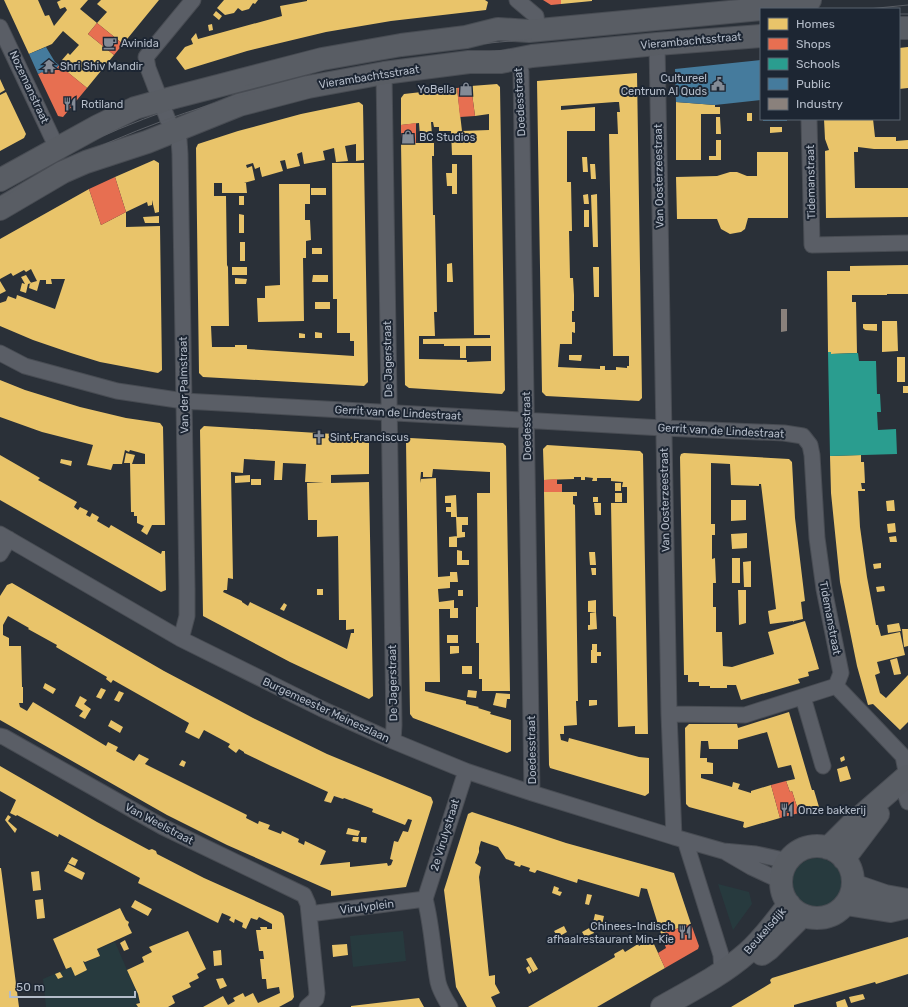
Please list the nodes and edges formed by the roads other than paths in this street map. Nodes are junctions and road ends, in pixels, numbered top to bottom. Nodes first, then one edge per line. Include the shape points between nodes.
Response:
1 (193, 0) edge
2 (517, 0) edge
3 (810, 0) edge
4 (756, 7) edge
5 (537, 23) junction
6 (0, 27) edge
7 (760, 36) edge
8 (657, 44) junction
9 (517, 59) junction
10 (384, 73) junction
11 (160, 101) junction
12 (809, 120) edge
13 (174, 132) junction
14 (57, 148) junction
15 (0, 180) edge
16 (0, 209) edge
17 (908, 243) edge
18 (0, 353) edge
19 (184, 401) junction
20 (389, 412) junction
21 (527, 419) junction
22 (663, 428) junction
23 (803, 436) joint
24 (4, 536) edge
25 (0, 554) edge
26 (182, 639) junction
27 (836, 686) junction
28 (803, 697) junction
29 (669, 714) junction
30 (0, 736) edge
31 (393, 741) junction
32 (824, 766) dead end
33 (466, 771) junction
34 (908, 775) edge
35 (532, 793) junction
36 (908, 802) edge
37 (680, 838) junction
38 (723, 851) junction
39 (836, 854) junction
40 (785, 871) junction
41 (849, 895) junction
42 (425, 899) junction
43 (908, 900) edge
44 (908, 907) edge
45 (796, 910) junction
46 (309, 914) junction
47 (722, 973) junction
48 (311, 1003) edge
49 (450, 1007) edge
50 (662, 1007) edge

1 - 11 street, Van der Palmstraat via 146,57
2 - 5 street
3 - 4 street
4 - 5 street
5 - 11 street via 466,37 351,53
6 - 14 street, Nozemanstraat
7 - 8 street, Vierambachtsstraat
8 - 9 street, Vierambachtsstraat
8 - 22 street, Van Oosterzeestraat
9 - 10 street, Vierambachtsstraat via 502,62 468,62
9 - 21 street, Doedesstraat via 521,72
10 - 13 street, Vierambachtsstraat via 308,87 239,105
10 - 20 street, De Jagerstraat
11 - 13 street, Van der Palmstraat
11 - 14 street via 135,108
12 - 17 street, Tidemanstraat via 812,245
13 - 16 street, Vierambachtsstraat via 63,172
13 - 19 street, Van der Palmstraat via 179,140 180,154
14 - 15 street
18 - 19 street, Gerrit van de Lindestraat via 25,366 117,391
19 - 20 street, Gerrit van de Lindestraat
19 - 26 street, Van der Palmstraat via 187,616
20 - 21 street, Gerrit van de Lindestraat
20 - 31 street, De Jagerstraat
21 - 22 street, Gerrit van de Lindestraat
21 - 35 street, Doedesstraat
22 - 23 street, Gerrit van de Lindestraat
22 - 29 street, Van Oosterzeestraat
23 - 27 street, Tidemanstraat via 810,445 812,455 817,538 841,673
24 - 25 street
24 - 26 street, Burgemeester Meineszlaan
26 - 31 street, Burgemeester Meineszlaan via 322,709
27 - 28 street
27 - 34 street via 903,756
28 - 29 street via 744,715
28 - 32 street
29 - 37 street, Van Oosterzeestraat
30 - 46 street, Van Weelstraat via 163,827 304,895
31 - 33 street, Burgemeester Meineszlaan
33 - 35 street, Burgemeester Meineszlaan
33 - 42 street, 2e Virulystraat
34 - 36 street
34 - 39 street
35 - 37 street, Burgemeester Meineszlaan
37 - 38 street, Burgemeester Meineszlaan
37 - 47 street, Van Oosterzeestraat via 721,955
38 - 40 street via 751,867
38 - 40 street via 756,854
39 - 40 street via 821,847 806,848 800,851
39 - 41 street via 852,872
40 - 45 street via 784,895
41 - 43 street via 879,894
41 - 44 street via 890,911
41 - 45 street via 836,913 825,917 814,918
42 - 46 street, Virulyplein
42 - 49 street via 438,982
45 - 47 street, Beukelsdijk via 768,930 749,952
46 - 48 street via 317,993
47 - 50 street, Beukelsdijk

